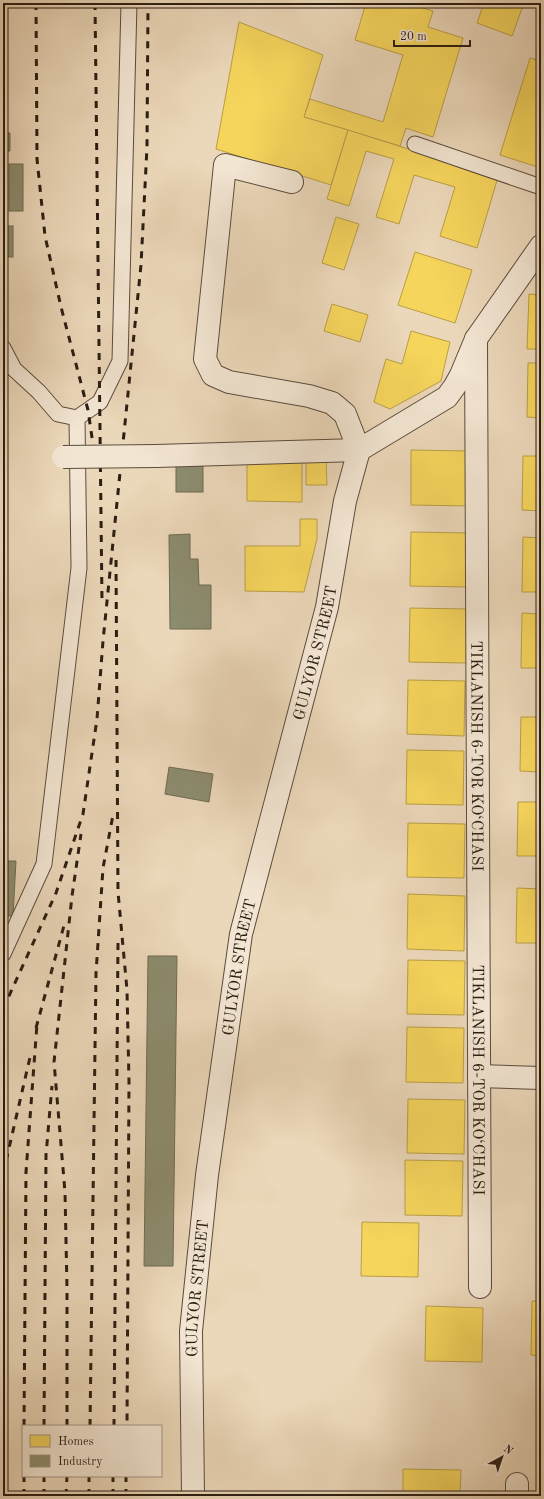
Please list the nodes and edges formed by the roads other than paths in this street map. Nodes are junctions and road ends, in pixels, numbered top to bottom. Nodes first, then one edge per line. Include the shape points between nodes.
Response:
1 (129, 3) edge
2 (415, 144) dead end
3 (292, 182) dead end
4 (541, 187) edge
5 (541, 246) edge
6 (476, 339) junction
7 (3, 348) edge
8 (77, 418) junction
9 (359, 450) junction
10 (63, 457) dead end
11 (3, 954) edge
12 (479, 1076) junction
13 (541, 1078) edge
14 (480, 1288) dead end
15 (193, 1496) edge

1 - 8 lane via 120,361 100,402
2 - 4 lane
3 - 9 street via 225,165 204,359 213,375 229,382 309,396 332,403 345,414
5 - 6 street
6 - 9 street via 461,375 447,397
6 - 12 street, TIKLANISH 6-TOR KO‘CHASI
7 - 8 lane via 14,369 58,414
8 - 11 lane via 79,568 44,864
9 - 10 street, bridge
9 - 15 street, GULYOR STREET via 345,501 327,606 241,934 207,1175 191,1331
12 - 13 street
12 - 14 street, TIKLANISH 6-TOR KO‘CHASI

